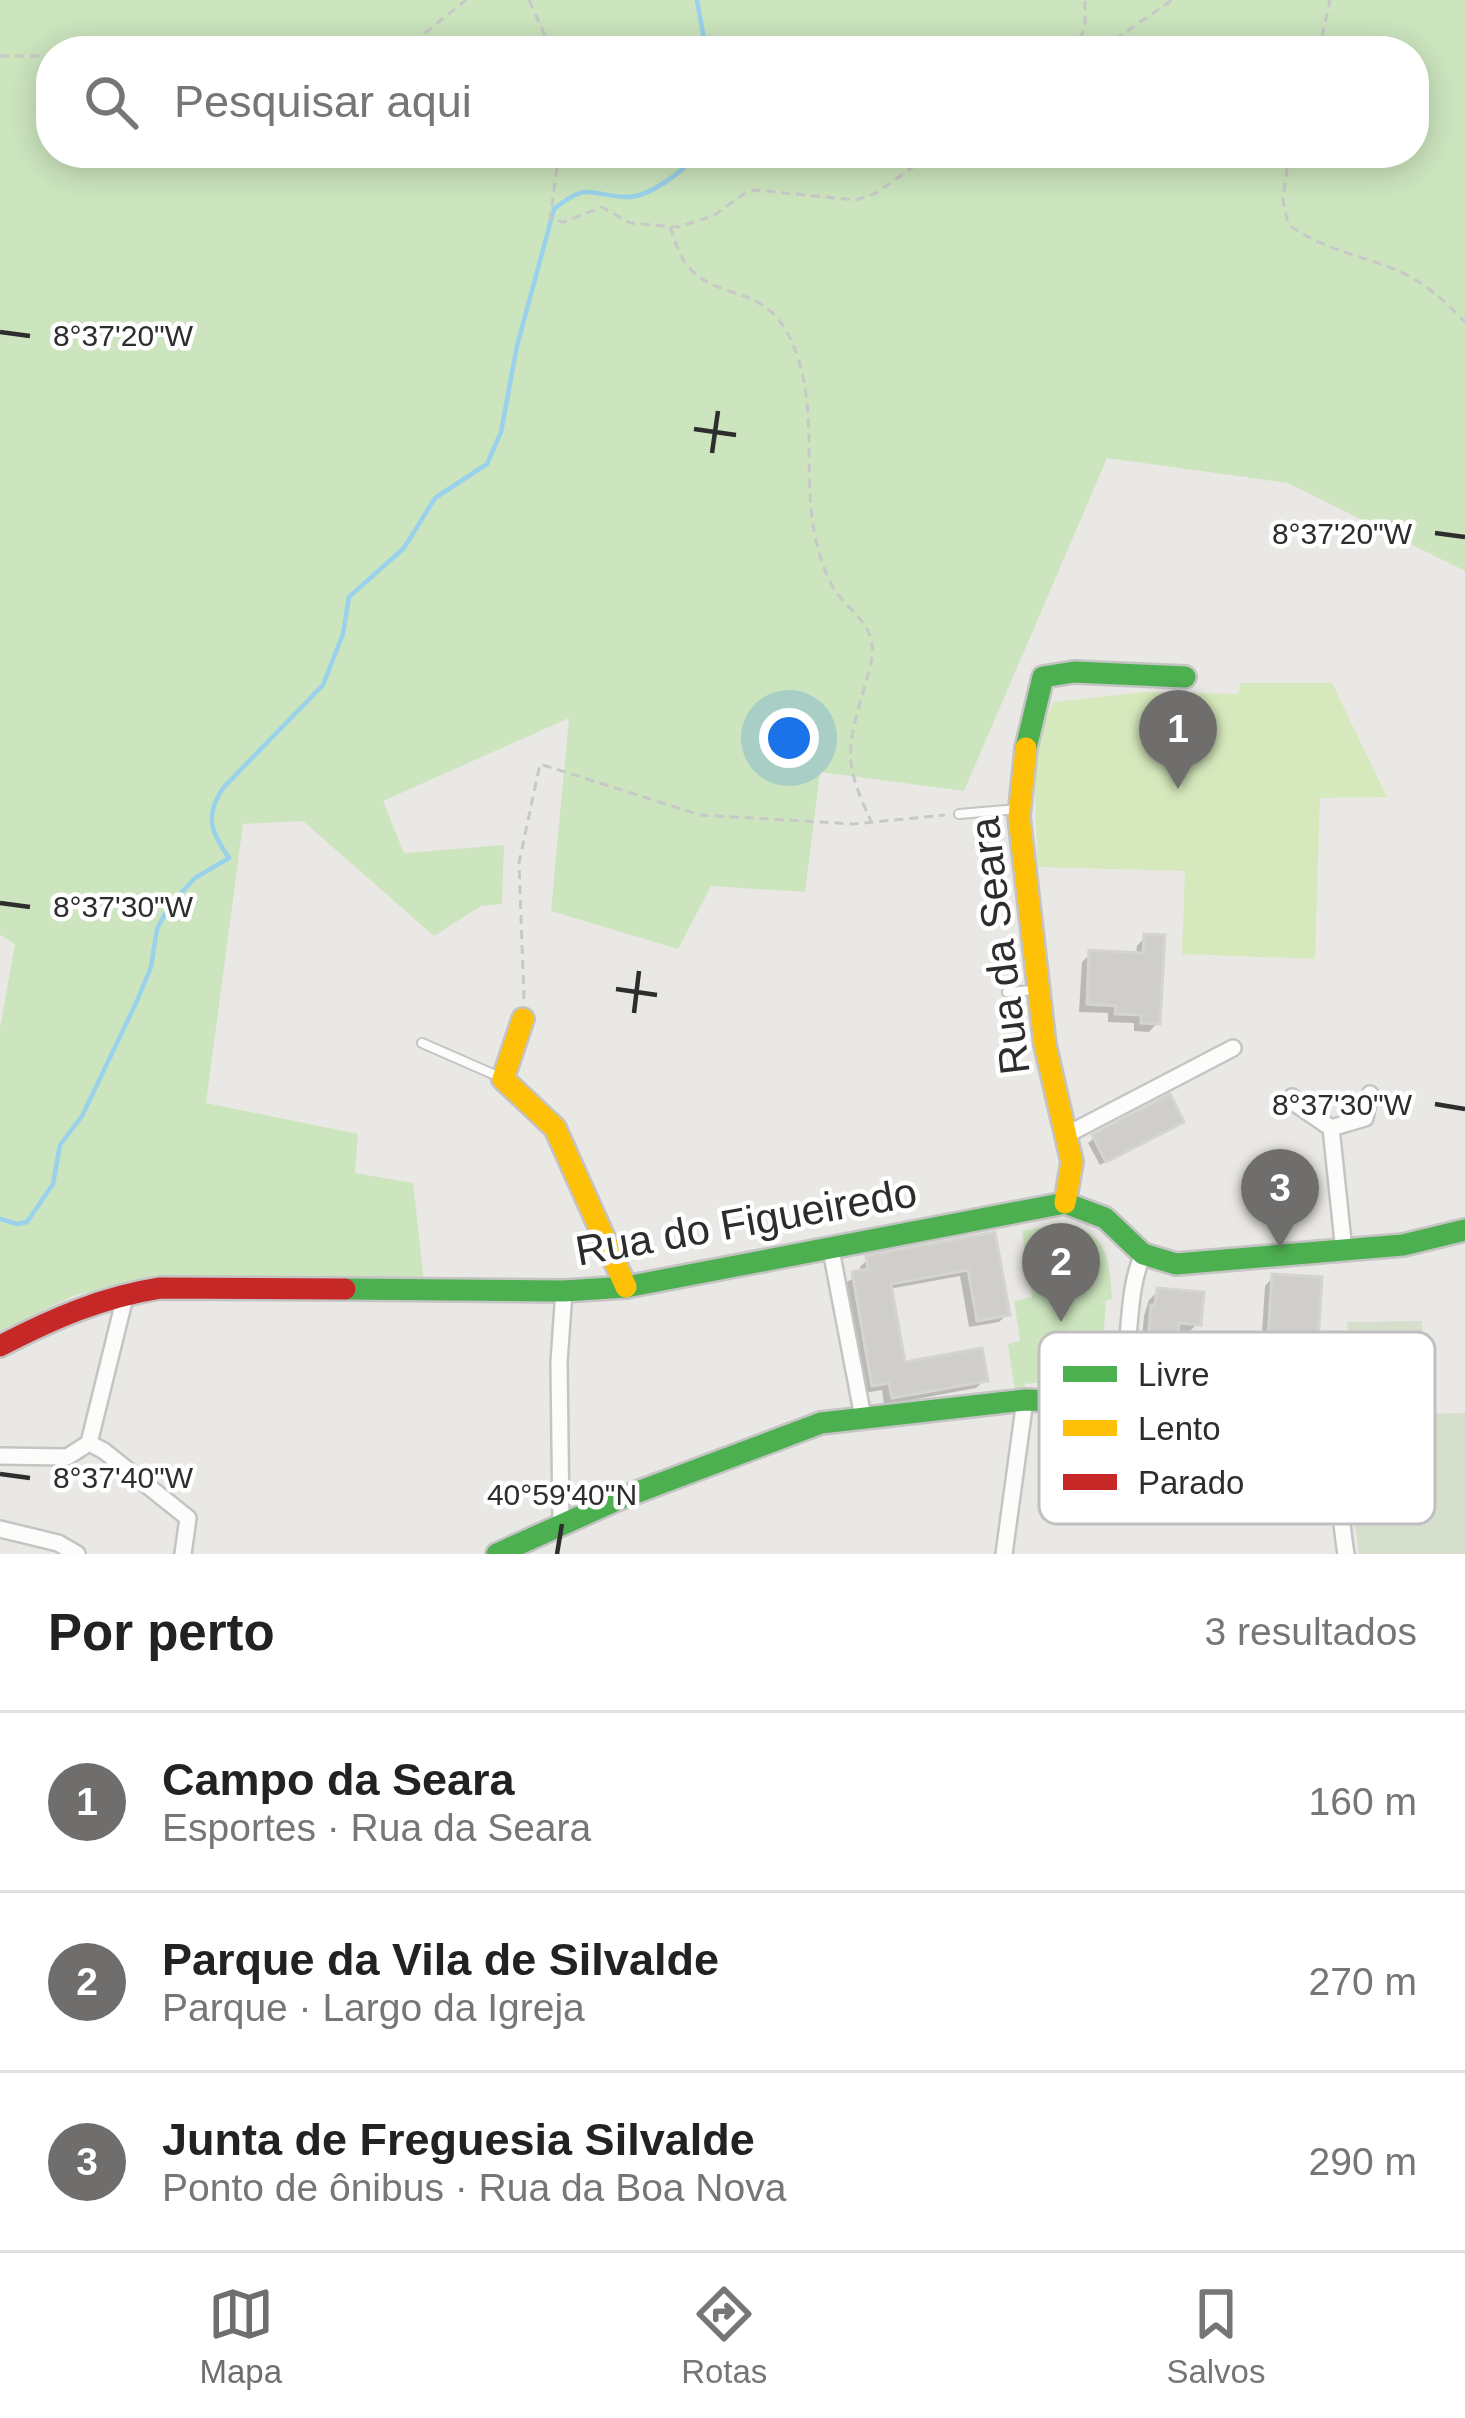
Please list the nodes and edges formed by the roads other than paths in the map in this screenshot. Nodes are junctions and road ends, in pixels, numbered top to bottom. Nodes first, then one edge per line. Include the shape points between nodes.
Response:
1 (1185, 676) dead end
2 (1019, 808) junction
3 (959, 814) road end
4 (1040, 989) junction
5 (1007, 992) dead end
6 (523, 1019) road end
7 (422, 1043) dead end
8 (1233, 1048) dead end
9 (503, 1079) junction
10 (1370, 1094) dead end
11 (1292, 1097) dead end
12 (1331, 1128) junction
13 (1068, 1134) junction
14 (1066, 1203) junction
15 (1465, 1230) edge
16 (831, 1250) junction
17 (1344, 1251) junction
18 (1143, 1254) junction
19 (626, 1287) junction
20 (564, 1291) junction
21 (127, 1293) junction
22 (1129, 1332) edge
23 (0, 1346) edge
24 (1025, 1400) junction
25 (1039, 1401) edge
26 (863, 1417) junction
27 (88, 1443) junction
28 (0, 1456) edge
29 (561, 1523) junction
30 (1341, 1524) edge
31 (0, 1529) edge
32 (77, 1554) edge
33 (183, 1554) edge
34 (497, 1554) edge
35 (1004, 1554) edge
36 (1346, 1554) edge

1 - 2 street, Rua da Seara via 1042,677
2 - 3 lane
2 - 4 street, Rua da Seara
4 - 5 lane
4 - 13 street, Rua da Seara
6 - 9 street
7 - 9 lane
8 - 13 street
9 - 19 street via 555,1128
10 - 12 street via 1365,1118
11 - 12 street
12 - 17 street
13 - 14 street, Rua da Seara
14 - 16 street, Rua do Figueiredo
14 - 18 street via 1105,1218
15 - 17 street
16 - 19 street, Rua do Figueiredo
16 - 26 street
17 - 18 street via 1176,1264
18 - 22 street
19 - 20 street, Rua do Figueiredo
20 - 21 street, Rua do Figueiredo
20 - 29 street
21 - 23 street, Rua do Figueiredo via 76,1306
21 - 27 street
24 - 25 street
24 - 26 street
24 - 35 street
26 - 29 street via 775,1438
27 - 28 street via 67,1456
27 - 33 street via 188,1517
29 - 34 street
30 - 36 street
31 - 32 street

